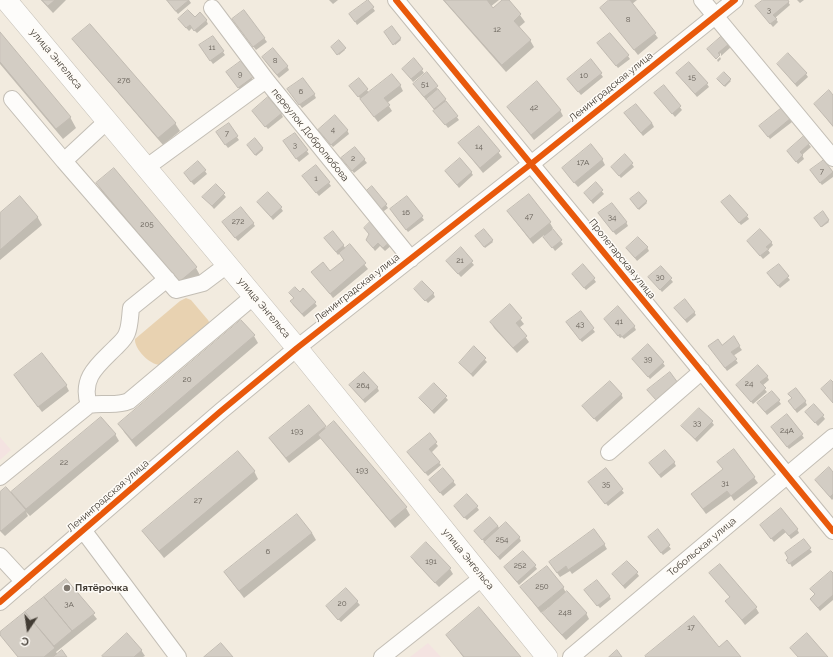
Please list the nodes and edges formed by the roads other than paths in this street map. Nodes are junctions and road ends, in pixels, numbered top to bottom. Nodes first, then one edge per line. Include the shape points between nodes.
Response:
1 (6, 0) edge
2 (396, 0) edge
3 (702, 0) edge
4 (735, 0) edge
5 (212, 8) dead end
6 (714, 16) junction
7 (266, 80) junction
8 (12, 99) dead end
9 (107, 121) junction
10 (833, 158) edge
11 (64, 161) junction
12 (531, 164) junction
13 (147, 167) junction
14 (411, 259) junction
15 (227, 264) junction
16 (167, 279) junction
17 (254, 296) junction
18 (298, 348) junction
19 (702, 371) junction
20 (89, 405) junction
21 (833, 437) edge
22 (609, 452) dead end
23 (788, 476) junction
24 (0, 477) edge
25 (83, 530) junction
26 (833, 531) edge
27 (0, 556) edge
28 (483, 577) junction
29 (24, 582) junction
30 (0, 602) edge
31 (178, 657) edge
32 (382, 657) edge
33 (547, 657) edge
34 (571, 657) edge

1 - 9 main road, улица Энгельса
2 - 12 street, Пролетарская улица
3 - 6 street
4 - 6 street, Ленинградская улица
5 - 7 street, переулок Добролюбова
6 - 10 street
6 - 12 street, Ленинградская улица
7 - 13 street
7 - 14 street, переулок Добролюбова
8 - 11 street
9 - 11 street
9 - 13 main road, улица Энгельса
11 - 16 street
12 - 14 street, Ленинградская улица
12 - 19 street, Пролетарская улица
13 - 15 main road, улица Энгельса
14 - 18 street, Ленинградская улица
15 - 16 street via 203,283 176,290
15 - 17 main road, улица Энгельса
16 - 20 street via 131,308 127,333 123,341 97,366 88,379 85,394
17 - 18 main road, улица Энгельса
17 - 20 street via 129,401 120,405
18 - 25 street, Ленинградская улица
18 - 28 main road, улица Энгельса
19 - 22 street
19 - 23 street, Пролетарская улица
20 - 24 street
21 - 23 street, Тобольская улица
23 - 26 street, Пролетарская улица
23 - 34 street, Тобольская улица
25 - 29 street, Ленинградская улица
25 - 31 street
27 - 29 street
28 - 32 street
28 - 33 main road, улица Энгельса
29 - 30 street, Ленинградская улица

